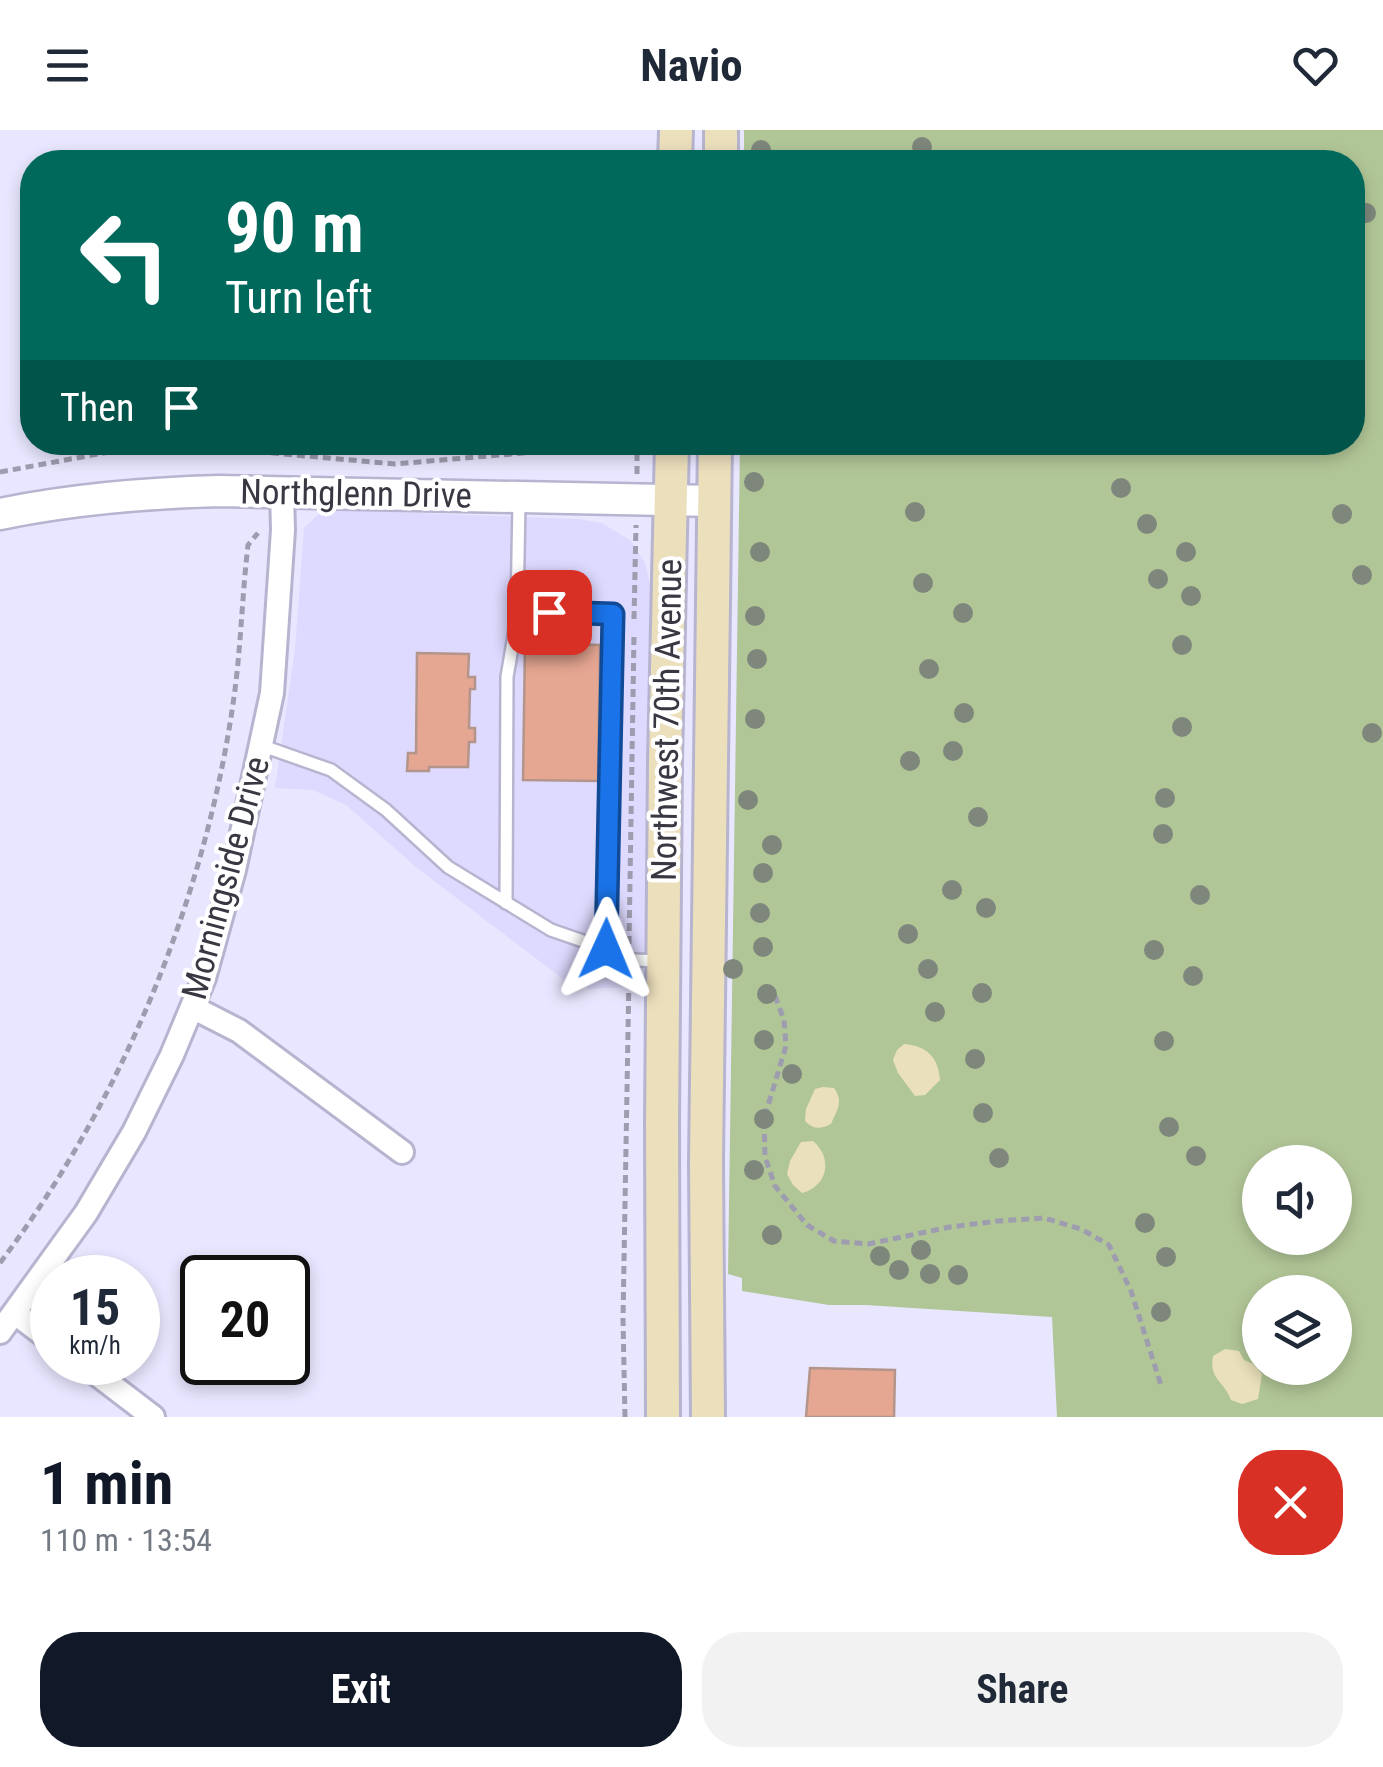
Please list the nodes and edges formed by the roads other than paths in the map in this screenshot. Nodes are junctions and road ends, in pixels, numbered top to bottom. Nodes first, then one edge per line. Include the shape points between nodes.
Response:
1 (672, 455) edge
2 (716, 455) edge
3 (282, 492) junction
4 (519, 497) junction
5 (672, 500) junction
6 (714, 501) junction
7 (0, 514) edge
8 (518, 612) junction
9 (260, 744) junction
10 (506, 902) junction
11 (606, 949) junction
12 (664, 961) junction
13 (194, 1008) junction
14 (402, 1152) dead end
15 (15, 1313) junction
16 (30, 1324) edge
17 (0, 1332) edge
18 (111, 1385) edge
19 (153, 1417) edge
20 (663, 1417) edge
21 (708, 1417) edge

1 - 5 main road, Northwest 70th Avenue
2 - 6 main road, Northwest 70th Avenue
3 - 4 street, Northglenn Drive
3 - 7 street, Northglenn Drive via 140,493
3 - 9 street, Morningside Drive via 272,693
4 - 5 street, Northglenn Drive
4 - 8 lane
5 - 6 street, Northglenn Drive
5 - 12 main road, Northwest 70th Avenue
6 - 21 main road, Northwest 70th Avenue
8 - 10 lane via 507,677
8 - 11 lane via 613,614
9 - 10 lane via 330,770 448,867
9 - 13 street, Morningside Drive via 234,870
10 - 11 lane via 551,930
11 - 12 lane via 606,959
12 - 20 main road, Northwest 70th Avenue
13 - 14 street via 239,1030
13 - 15 street, Morningside Drive via 134,1132
15 - 16 street
15 - 17 street, Morningside Drive
18 - 19 street

